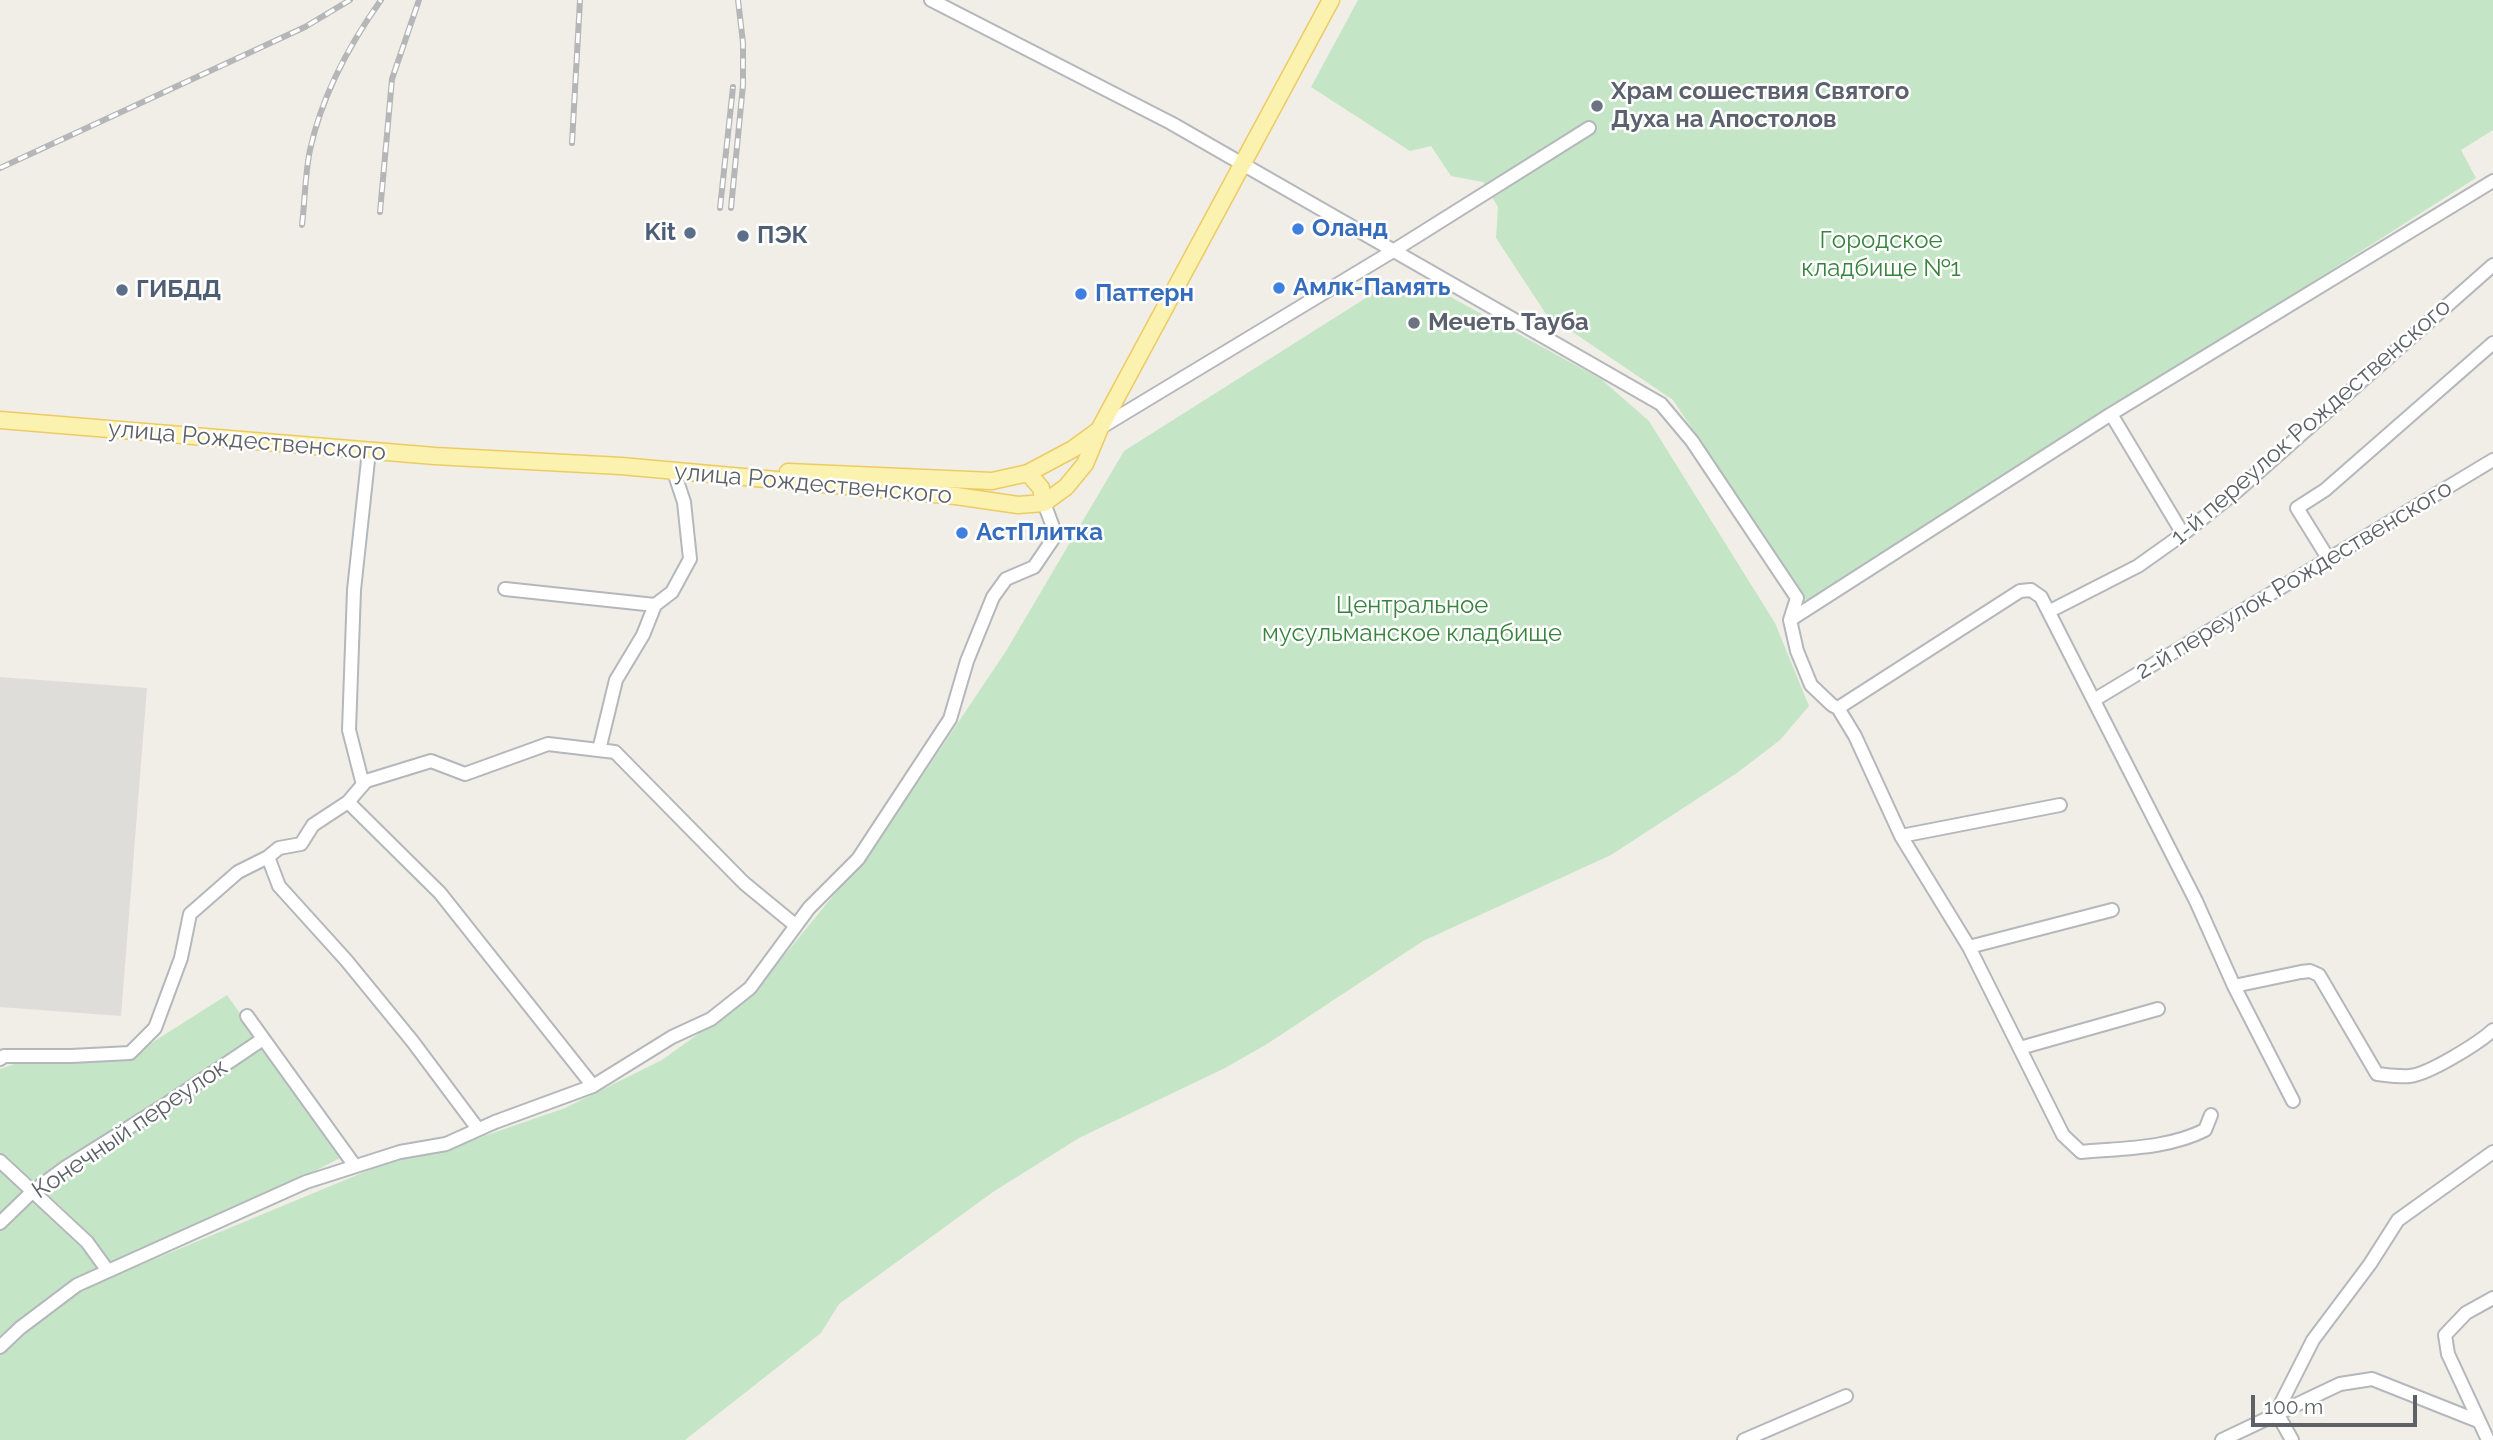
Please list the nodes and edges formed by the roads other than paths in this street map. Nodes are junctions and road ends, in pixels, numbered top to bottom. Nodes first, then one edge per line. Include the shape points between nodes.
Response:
1 (931, 0) edge
2 (1331, 0) edge
3 (1589, 128) dead end
4 (1243, 166) junction
5 (2493, 181) edge
6 (1393, 251) junction
7 (2493, 265) edge
8 (2493, 343) edge
9 (2111, 414) junction
10 (0, 420) edge
11 (1100, 429) junction
12 (369, 451) junction
13 (2493, 460) edge
14 (621, 466) junction
15 (674, 472) junction
16 (1021, 475) junction
17 (1044, 503) junction
18 (1018, 505) junction
19 (2183, 534) junction
20 (2328, 558) junction
21 (505, 589) dead end
22 (655, 606) junction
23 (2050, 611) junction
24 (1790, 620) junction
25 (2094, 700) junction
26 (1838, 708) junction
27 (599, 750) junction
28 (363, 785) junction
29 (348, 802) junction
30 (2060, 805) dead end
31 (1901, 836) junction
32 (268, 857) junction
33 (2112, 910) dead end
34 (795, 925) junction
35 (1969, 947) junction
36 (2234, 986) junction
37 (2158, 1009) dead end
38 (247, 1016) dead end
39 (2493, 1030) edge
40 (263, 1039) junction
41 (2021, 1048) junction
42 (0, 1059) edge
43 (593, 1086) junction
44 (2293, 1101) dead end
45 (2211, 1115) dead end
46 (478, 1129) junction
47 (2493, 1152) edge
48 (0, 1161) edge
49 (355, 1166) junction
50 (32, 1192) junction
51 (0, 1223) edge
52 (108, 1271) junction
53 (2493, 1298) edge
54 (0, 1347) edge
55 (1846, 1396) dead end
56 (2276, 1416) junction
57 (2478, 1421) junction
58 (1744, 1440) edge
59 (2222, 1440) edge
60 (2292, 1440) edge
61 (2488, 1440) edge

1 - 4 street via 1171,123
2 - 4 main road
3 - 6 street
4 - 6 street
4 - 11 main road
5 - 9 street
6 - 11 street
6 - 24 street via 1661,404 1692,441 1797,598
7 - 19 street, 1-й переулок Рождественского
8 - 20 street via 2325,490 2297,508
9 - 19 street
9 - 24 street
10 - 12 main road, улица Рождественского
11 - 16 main road via 1073,449
11 - 17 main road via 1085,464 1066,487
12 - 14 main road, улица Рождественского
12 - 28 street via 354,590 349,730
13 - 20 street, 2-й переулок Рождественского
14 - 15 main road, улица Рождественского
14 - 16 main road via 992,481
15 - 18 main road, улица Рождественского
15 - 22 street via 684,502 690,559 672,592
16 - 17 main road via 1041,488
16 - 18 main road via 1007,485
17 - 18 main road, улица Рождественского
17 - 34 street via 1054,527 1053,538 1034,567 1006,579 993,597 950,719 858,859
19 - 23 street, 1-й переулок Рождественского via 2138,566
20 - 25 street, 2-й переулок Рождественского
21 - 22 street
22 - 27 street via 615,680
23 - 25 street
23 - 26 street via 2031,590 2020,591
24 - 26 street via 1811,685
25 - 36 street
26 - 31 street
27 - 28 street via 548,744 465,774 431,761
27 - 34 street via 615,752 744,883
28 - 29 street
29 - 32 street via 313,825 301,844 279,848
29 - 43 street via 440,892
30 - 31 street
31 - 35 street
32 - 42 street via 238,872 190,914 181,958 155,1028 130,1053
32 - 46 street via 279,886 346,960
33 - 35 street
34 - 43 street via 750,988 711,1019 672,1037
35 - 41 street
36 - 39 street via 2301,972 2319,975 2377,1074 2413,1076
36 - 44 street
37 - 41 street
38 - 40 street
40 - 49 street
40 - 50 street, Конечный переулок
41 - 45 street via 2063,1135 2081,1152 2189,1138 2205,1130
43 - 46 street
46 - 49 street via 446,1144
47 - 56 street via 2398,1220 2313,1340
48 - 50 street
49 - 52 street via 306,1182
50 - 51 street, Конечный переулок
50 - 52 street via 88,1242
52 - 54 street via 48,1305
53 - 57 street via 2466,1313 2445,1335 2448,1354
55 - 58 street
56 - 57 street via 2340,1384 2372,1379
56 - 59 street
56 - 60 street
57 - 61 street

